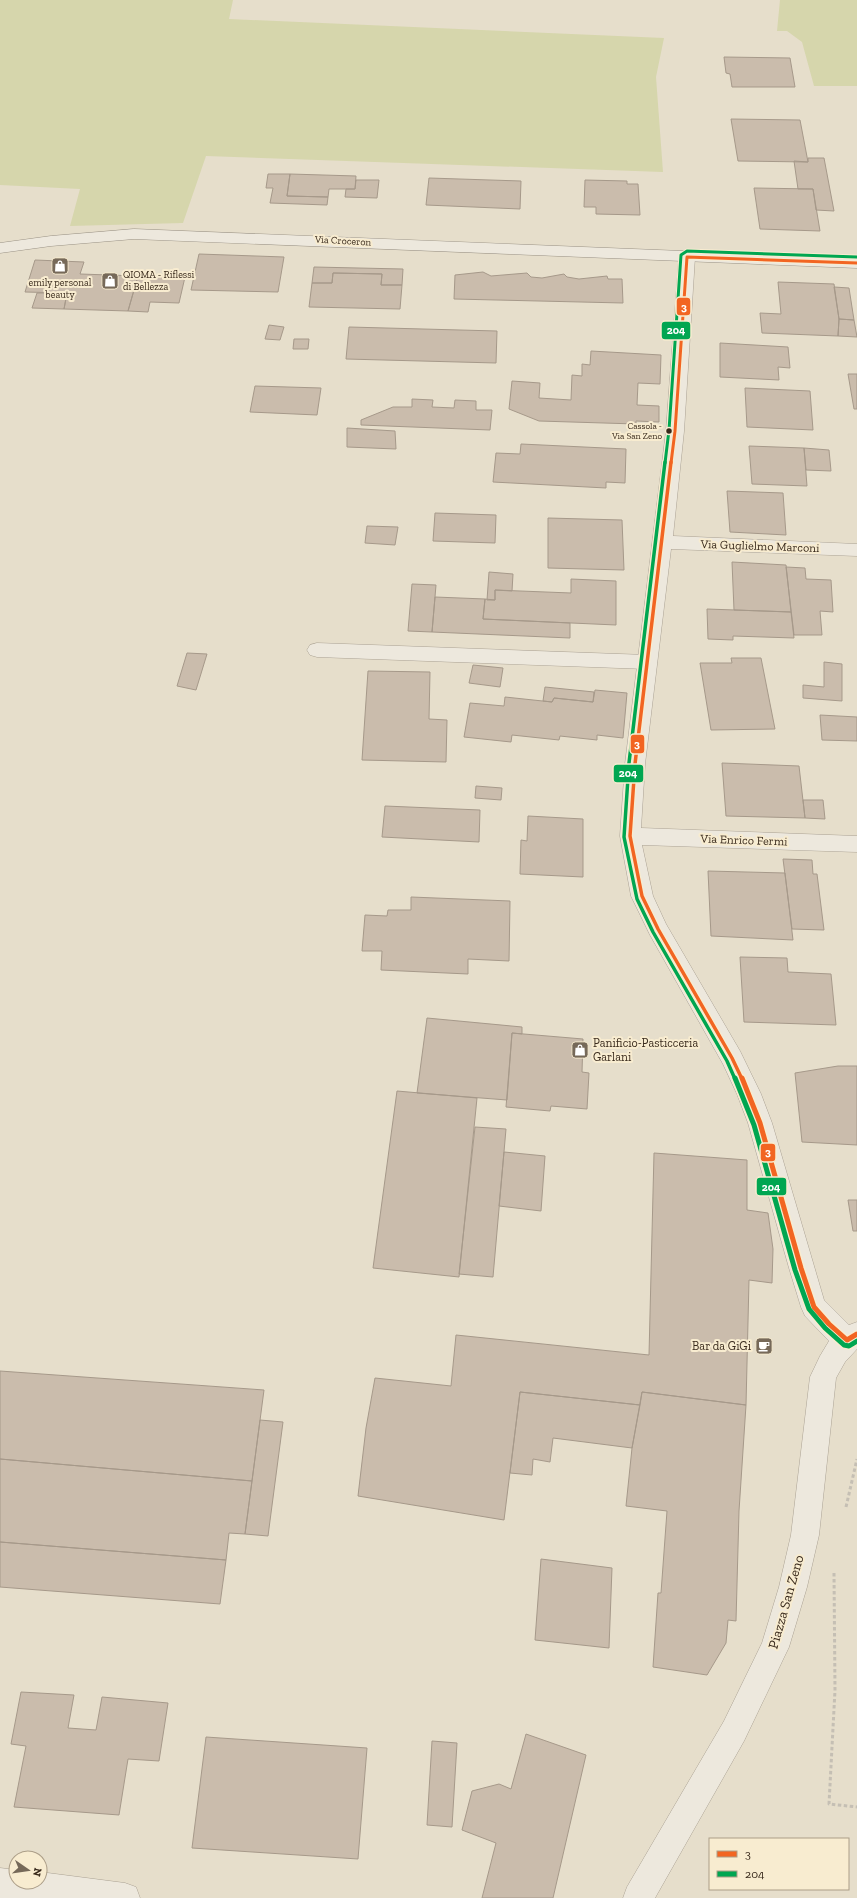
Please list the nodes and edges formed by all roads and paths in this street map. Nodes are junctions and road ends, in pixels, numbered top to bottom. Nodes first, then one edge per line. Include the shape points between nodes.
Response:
1 (0, 248) edge
2 (687, 257) junction
3 (857, 263) edge
4 (663, 542) junction
5 (857, 550) edge
6 (317, 650) dead end
7 (647, 662) junction
8 (630, 836) junction
9 (857, 844) edge
10 (852, 1337) edge
11 (857, 1459) edge
12 (845, 1511) dead end
13 (834, 1571) dead end
14 (857, 1807) edge
15 (0, 1883) edge
16 (125, 1898) edge
17 (638, 1898) edge

1 - 2 street, Via Croceron via 134,234
2 - 3 street, Via Croceron
2 - 4 street via 675,431
4 - 5 street, Via Guglielmo Marconi
4 - 7 street
6 - 7 street
7 - 8 street via 635,764
8 - 9 street, Via Enrico Fermi
8 - 10 street via 639,884 648,909 732,1058 749,1094 760,1123 814,1307 828,1324
10 - 17 street, Piazza San Zeno via 829,1363 823,1377 804,1535 775,1647 734,1731
11 - 12 path
13 - 14 path via 835,1690 829,1804
15 - 16 street

